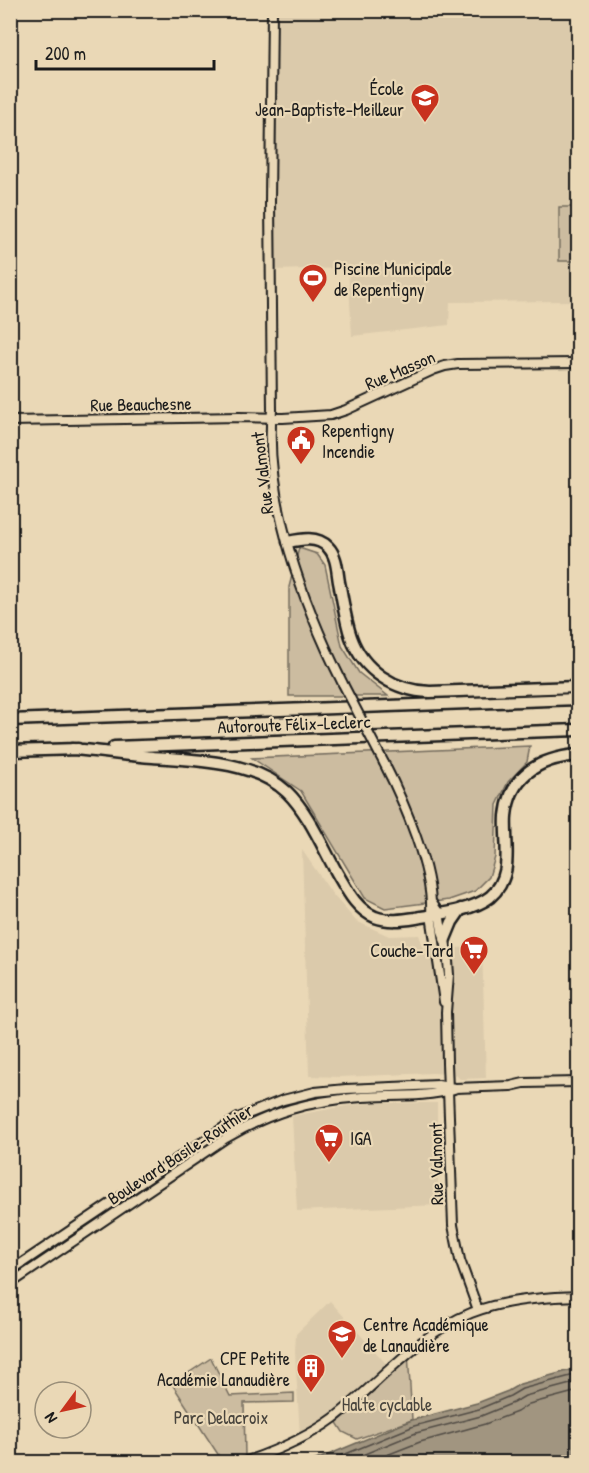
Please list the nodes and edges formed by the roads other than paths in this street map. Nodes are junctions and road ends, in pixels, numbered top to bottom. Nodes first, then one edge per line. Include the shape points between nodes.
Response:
1 (272, 10) edge
2 (579, 363) edge
3 (272, 417) junction
4 (10, 421) edge
5 (288, 542) junction
6 (579, 687) edge
7 (579, 699) edge
8 (10, 720) edge
9 (579, 730) edge
10 (72, 749) junction
11 (10, 751) edge
12 (579, 755) edge
13 (461, 909) junction
14 (435, 914) junction
15 (445, 939) junction
16 (446, 1012) junction
17 (579, 1082) edge
18 (451, 1089) junction
19 (10, 1271) edge
20 (10, 1284) edge
21 (579, 1296) edge
22 (478, 1310) junction
23 (244, 1462) edge

1 - 3 street, Rue Valmont
2 - 3 street, Rue Masson via 445,366 338,413
3 - 4 street, Rue Beauchesne
3 - 5 street, Rue Valmont via 276,487
5 - 6 highway via 315,540 329,549 354,645 368,665 391,683 412,691 430,692
5 - 14 street, Rue Valmont, bridge via 310,612 402,802 426,870
7 - 8 highway, Autoroute Félix-Leclerc
9 - 10 highway, Autoroute Félix-Leclerc
10 - 11 highway, Autoroute Félix-Leclerc
10 - 14 highway via 208,761 264,777 284,790 299,807 360,907 385,919
12 - 13 highway via 547,760 521,779 506,817 503,878 490,897
13 - 14 highway
13 - 15 highway
14 - 15 street, Rue Valmont
14 - 16 street, Rue Valmont
15 - 16 street, Rue Valmont via 449,975
16 - 18 street, Rue Valmont
17 - 18 street, Boulevard Basile-Routhier
18 - 19 street, Boulevard Basile-Routhier via 438,1085 324,1091 245,1114
18 - 20 street, Boulevard Basile-Routhier via 438,1094 324,1101 264,1118 217,1144
18 - 22 street, Rue Valmont via 453,1231 459,1260
21 - 22 street via 534,1299
22 - 23 street via 421,1342 334,1418 295,1441

